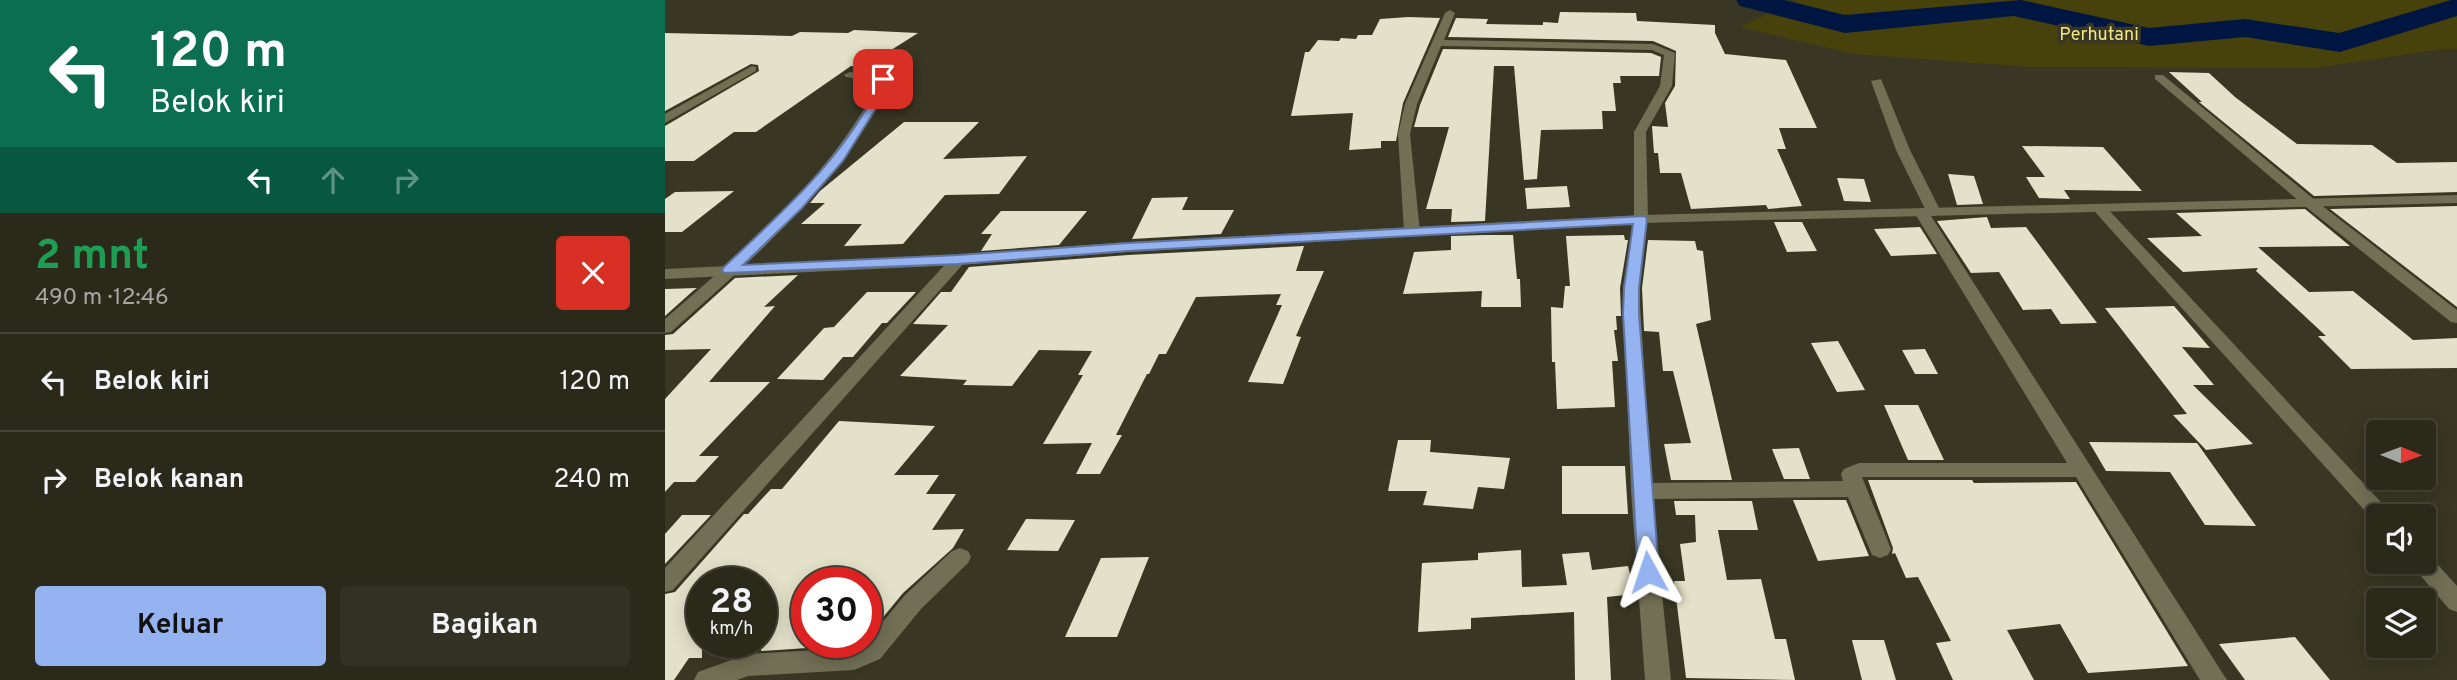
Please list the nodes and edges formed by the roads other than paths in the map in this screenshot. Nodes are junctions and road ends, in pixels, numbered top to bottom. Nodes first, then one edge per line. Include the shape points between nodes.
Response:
1 (1450, 13) dead end
2 (1437, 43) junction
3 (752, 69) dead end
4 (850, 75) dead end
5 (2159, 77) dead end
6 (1877, 81) dead end
7 (665, 119) edge
8 (2457, 198) edge
9 (2311, 204) junction
10 (2100, 209) junction
11 (1927, 212) junction
12 (1641, 219) junction
13 (1412, 232) junction
14 (958, 260) junction
15 (730, 270) junction
16 (665, 274) edge
17 (2457, 318) edge
18 (665, 328) edge
19 (2082, 470) junction
20 (1855, 489) junction
21 (1641, 491) junction
22 (2372, 504) edge
23 (1880, 549) dead end
24 (960, 557) dead end
25 (2432, 574) edge
26 (665, 583) edge
27 (2457, 602) edge
28 (707, 680) edge
29 (1658, 680) edge
30 (2214, 680) edge

1 - 2 street
2 - 12 street via 1653,47 1670,52 1666,86 1640,132
2 - 13 street via 1411,104 1404,134
3 - 7 street
4 - 15 street via 875,77 885,83 854,138 797,205
5 - 9 street
6 - 11 street
8 - 9 street
9 - 10 street
9 - 17 street
10 - 11 street
10 - 22 street
11 - 12 street
11 - 19 street
12 - 13 street
12 - 21 street via 1631,314
13 - 14 street
14 - 15 street
14 - 26 street
15 - 16 street
15 - 18 street
19 - 20 street via 1859,470 1851,474
19 - 30 street
20 - 21 street
20 - 23 street
21 - 29 street
24 - 28 street via 913,601 871,651 854,659 748,665
25 - 27 street

